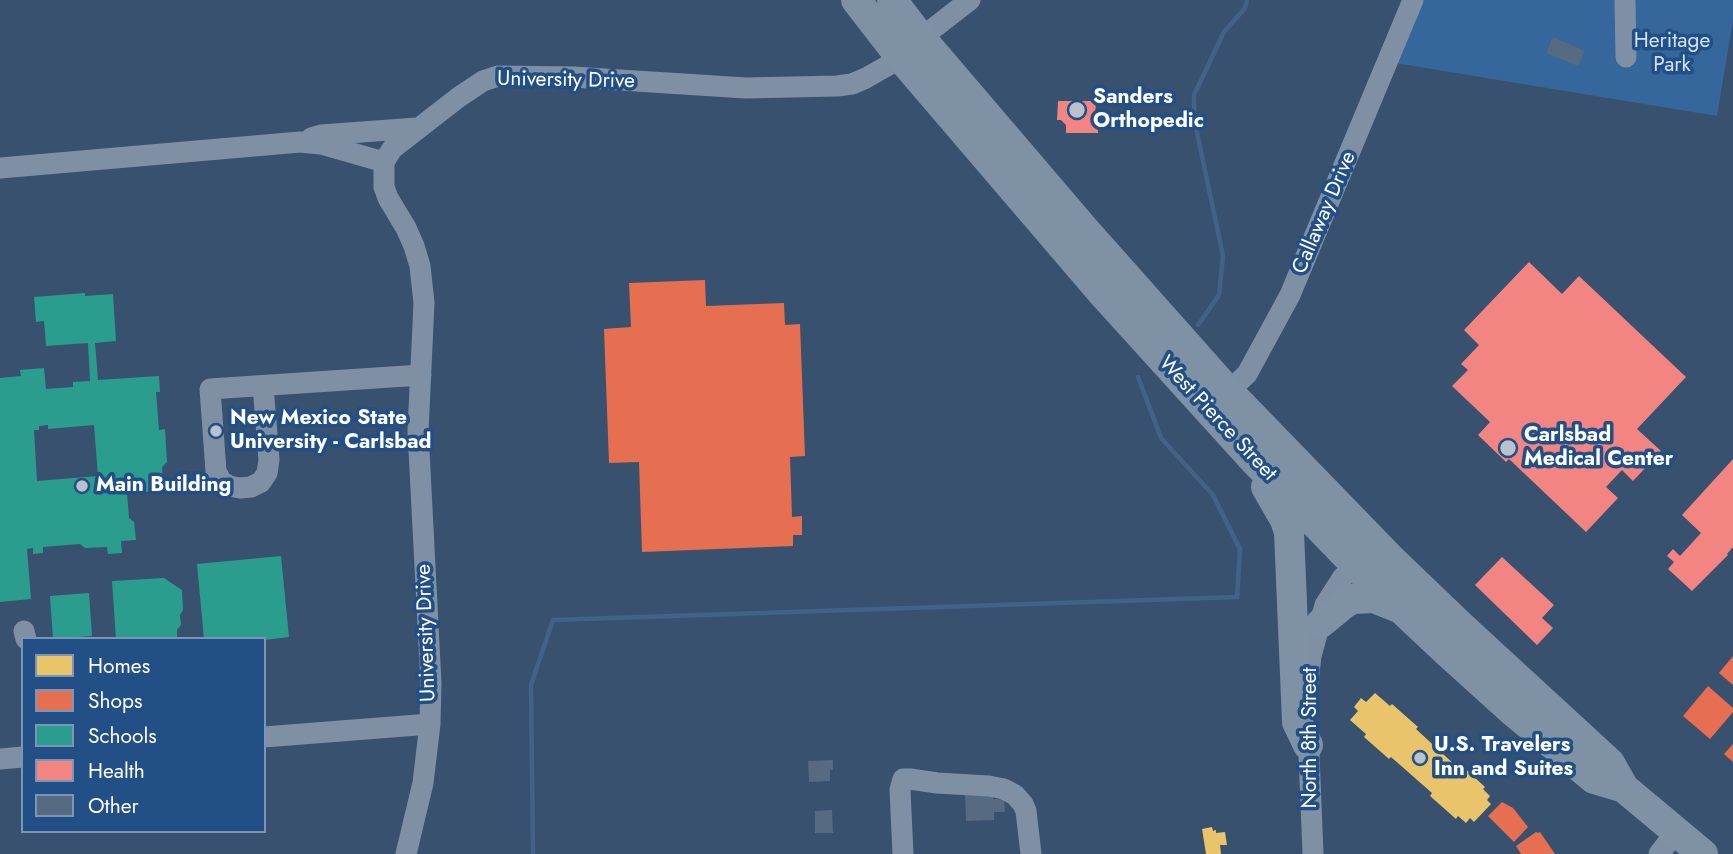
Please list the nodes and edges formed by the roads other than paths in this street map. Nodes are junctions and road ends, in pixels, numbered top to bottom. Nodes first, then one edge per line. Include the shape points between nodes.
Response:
1 (856, 0) edge
2 (892, 0) edge
3 (970, 0) edge
4 (1413, 0) edge
5 (1625, 0) edge
6 (911, 48) junction
7 (1626, 57) dead end
8 (418, 128) junction
9 (300, 142) junction
10 (384, 162) junction
11 (0, 168) edge
12 (421, 374) junction
13 (263, 386) junction
14 (1218, 400) junction
15 (1250, 456) junction
16 (1372, 560) junction
17 (1402, 610) junction
18 (1321, 623) junction
19 (430, 724) junction
20 (266, 737) edge
21 (1308, 745) junction
22 (21, 757) edge
23 (0, 759) edge
24 (1624, 788) junction
25 (1668, 843) edge
26 (407, 854) edge
27 (903, 854) edge
28 (1031, 854) edge
29 (1313, 854) edge
30 (1703, 854) edge

1 - 6 highway, West Pierce Street
2 - 6 highway, West Pierce Street
3 - 6 street, University Drive
4 - 14 street, Callaway Drive via 1290,295 1247,374
5 - 7 street
6 - 8 street, University Drive via 866,78 837,86 746,88 498,76 483,81
6 - 14 highway, West Pierce Street via 1103,293
8 - 9 street via 321,135
8 - 10 street, University Drive via 392,149
9 - 10 street
9 - 11 street
10 - 12 street, University Drive via 384,187 420,265 424,303
12 - 13 street
12 - 19 street, University Drive via 418,431
13 - 13 street via 267,473 251,487 229,486 216,471 210,389
14 - 15 highway, West Pierce Street
14 - 16 highway, West Pierce Street
15 - 16 highway, West Pierce Street
15 - 21 highway via 1289,532 1297,722
16 - 17 highway, West Pierce Street
16 - 18 street, North 8th Street via 1343,577 1325,605
16 - 24 highway, West Pierce Street via 1461,626 1610,763
17 - 18 highway via 1374,598 1353,599
17 - 24 highway, West Pierce Street via 1594,779
18 - 21 street, North 8th Street via 1307,682
19 - 20 street
19 - 26 street, University Drive via 424,783
21 - 29 street, North 8th Street
22 - 23 street
24 - 25 highway, West Pierce Street
25 - 30 highway, West Pierce Street
27 - 28 street via 900,790 904,779 989,786 1015,794 1026,811

